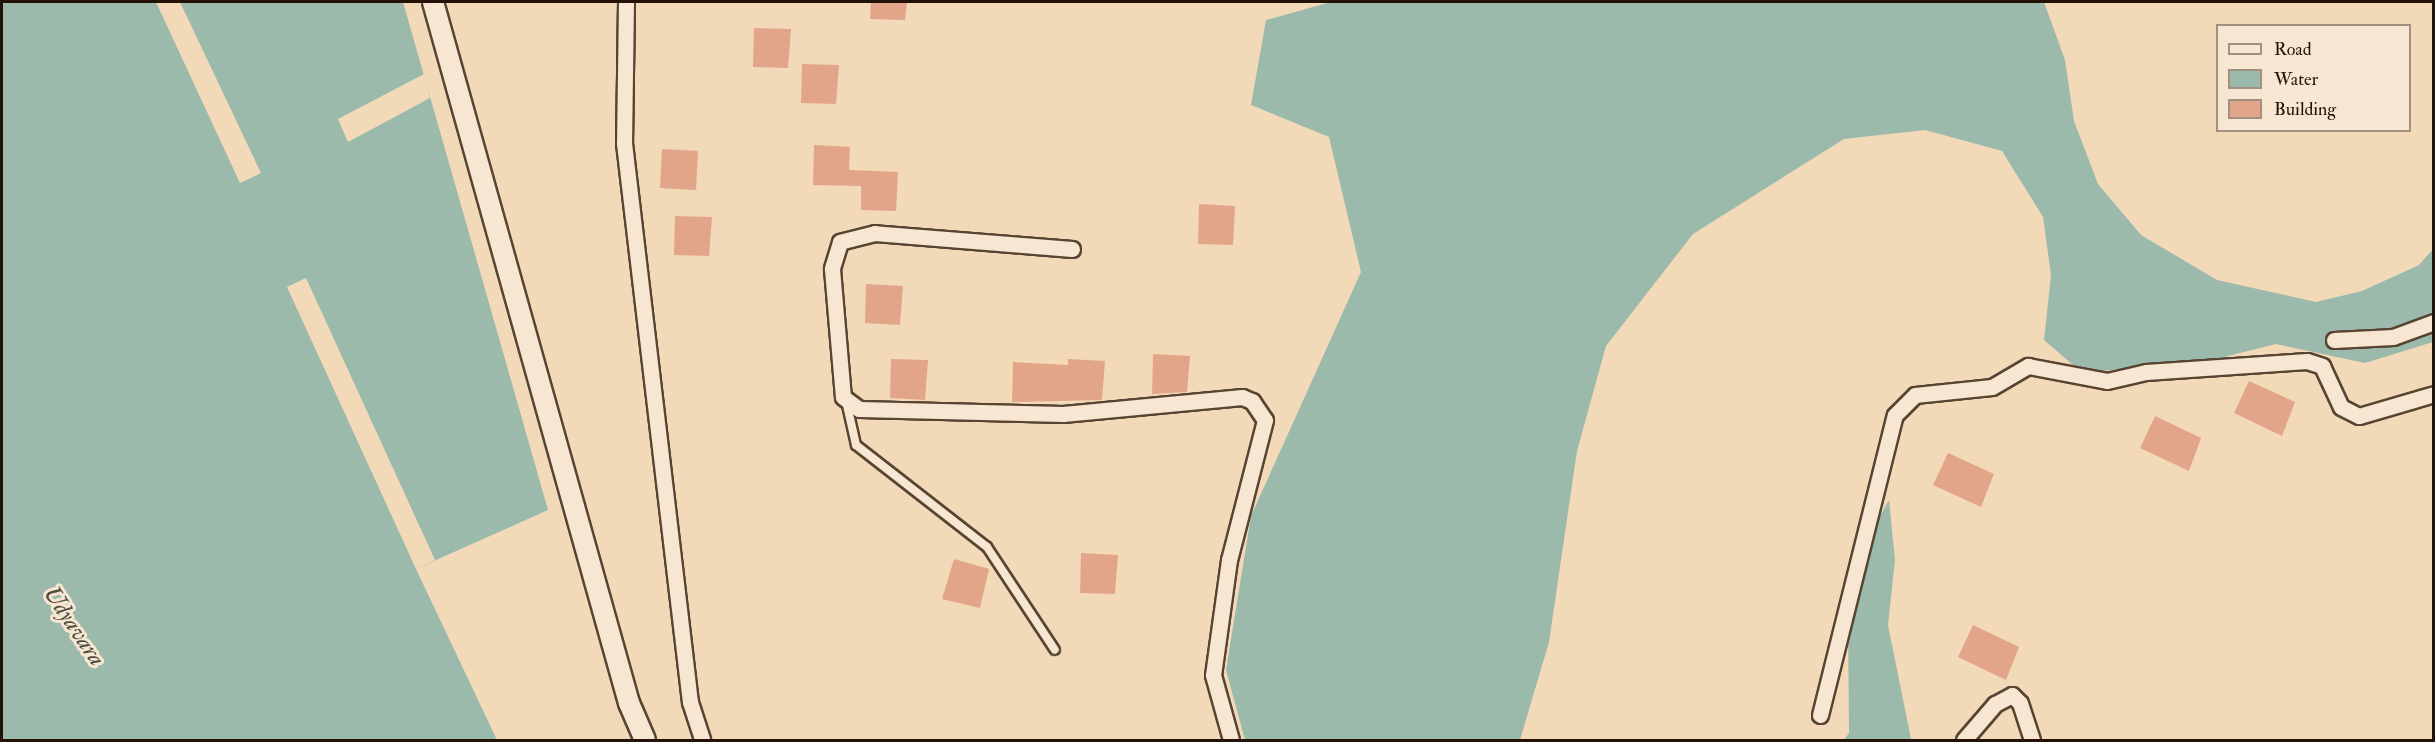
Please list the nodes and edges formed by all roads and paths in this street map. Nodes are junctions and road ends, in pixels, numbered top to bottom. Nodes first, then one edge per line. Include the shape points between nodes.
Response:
1 (433, 2) edge
2 (626, 2) edge
3 (1072, 249) dead end
4 (2433, 322) edge
5 (2334, 340) dead end
6 (2433, 394) edge
7 (848, 405) junction
8 (1055, 650) dead end
9 (1820, 715) dead end
10 (645, 741) edge
11 (702, 741) edge
12 (1231, 741) edge
13 (1964, 741) edge
14 (2032, 741) edge

1 - 10 street via 629,703
2 - 11 street via 624,143 690,702
3 - 7 street via 875,233 840,242 832,269 843,397
4 - 5 street via 2392,337
6 - 9 street via 2359,416 2341,407 2322,366 2307,361 2146,372 2107,381 2028,366 1992,387 1915,395 1895,415
7 - 8 lane via 856,445 987,547
7 - 12 street via 859,409 1063,414 1242,397 1252,401 1266,420 1229,560 1214,675
13 - 14 street via 1995,704 2012,695 2020,703

